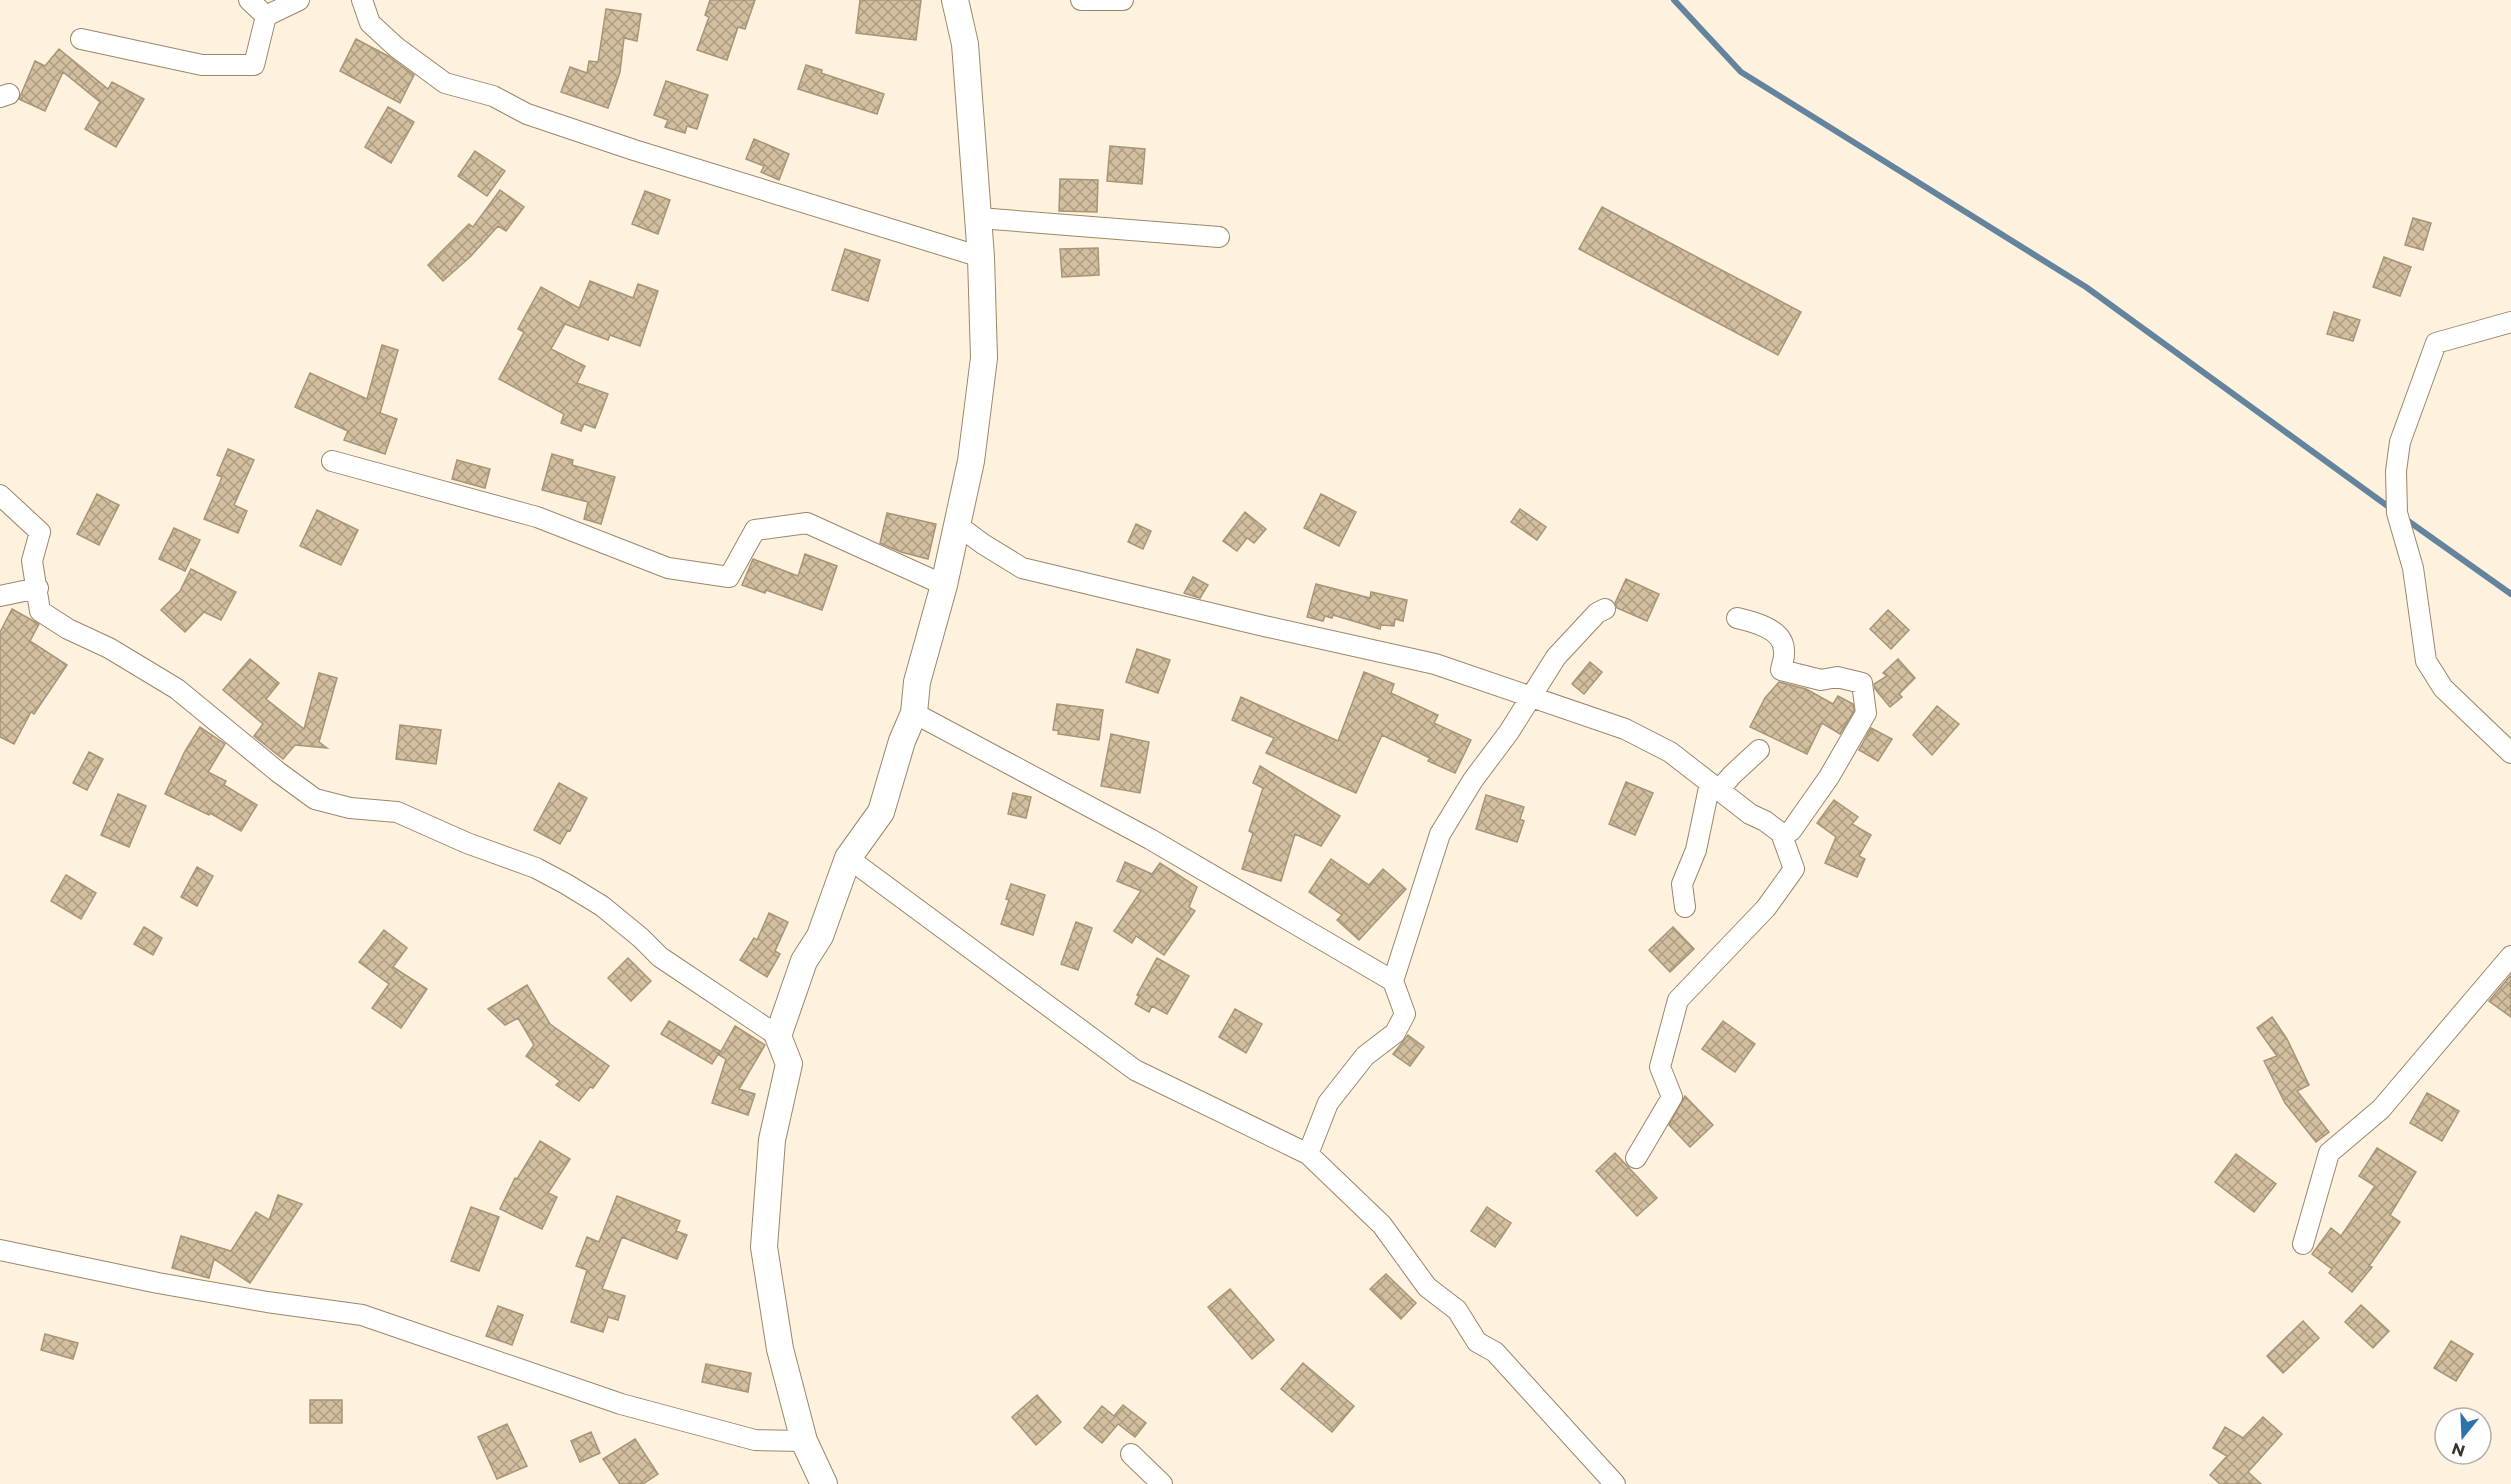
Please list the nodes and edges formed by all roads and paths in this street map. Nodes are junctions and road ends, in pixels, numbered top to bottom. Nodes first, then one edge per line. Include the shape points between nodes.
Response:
1 (249, 0) edge
2 (299, 0) edge
3 (362, 0) edge
4 (955, 0) edge
5 (1081, 0) edge
6 (1123, 0) edge
7 (266, 16) junction
8 (81, 39) dead end
9 (979, 218) junction
10 (1219, 237) dead end
11 (981, 258) junction
12 (2511, 322) edge
13 (332, 461) dead end
14 (0, 495) edge
15 (956, 524) junction
16 (944, 585) junction
17 (38, 588) junction
18 (0, 596) edge
19 (1605, 609) dead end
20 (1737, 618) dead end
21 (1532, 697) junction
22 (914, 713) junction
23 (1759, 750) dead end
24 (2511, 753) edge
25 (1715, 787) junction
26 (1781, 832) junction
27 (848, 858) junction
28 (1685, 907) dead end
29 (2511, 956) edge
30 (1393, 981) junction
31 (778, 1036) junction
32 (1308, 1154) junction
33 (1636, 1158) dead end
34 (2303, 1244) dead end
35 (0, 1250) edge
36 (804, 1441) junction
37 (1131, 1454) dead end
38 (824, 1484) edge
39 (1162, 1484) edge
40 (1615, 1484) edge

1 - 7 street
2 - 7 street
3 - 11 street via 370,23 445,83 493,96 527,114 634,150
4 - 9 street via 965,44
5 - 6 street
7 - 8 street via 254,65 202,65
9 - 10 street
9 - 11 street
11 - 15 street via 984,358 971,460
12 - 24 street via 2436,343 2400,442 2396,471 2397,513 2413,568 2426,661 2443,688
13 - 16 street via 537,517 668,568 729,577 755,530 807,524
14 - 17 street via 40,532 32,561
15 - 16 street
15 - 21 street via 1022,567 1435,664
16 - 22 street via 917,682
17 - 18 street
17 - 31 street via 40,611 177,689 315,799 350,808 397,812 536,868 602,906 660,957
19 - 21 street via 1556,657
20 - 26 street via 1759,624 1780,638 1785,650 1781,670 1821,680 1837,677 1862,683 1866,713 1800,820 1791,831
21 - 25 street via 1625,729 1670,752
21 - 30 street via 1440,834
22 - 27 street via 881,812
22 - 30 street via 1150,839
23 - 25 street
25 - 26 street
25 - 28 street via 1682,884
26 - 33 street via 1794,869 1766,908 1678,1000 1660,1067 1672,1097
27 - 31 street via 820,936 804,961
27 - 32 street via 1135,1070
29 - 34 street via 2381,1109 2329,1153
30 - 32 street via 1405,1014 1395,1033 1365,1056 1328,1103
31 - 36 street via 789,1064 772,1140 764,1247 780,1349
32 - 40 street via 1382,1225 1427,1287 1456,1310 1477,1342 1495,1352
35 - 36 street via 158,1283 362,1315 621,1404 755,1440
36 - 38 street
37 - 39 street

